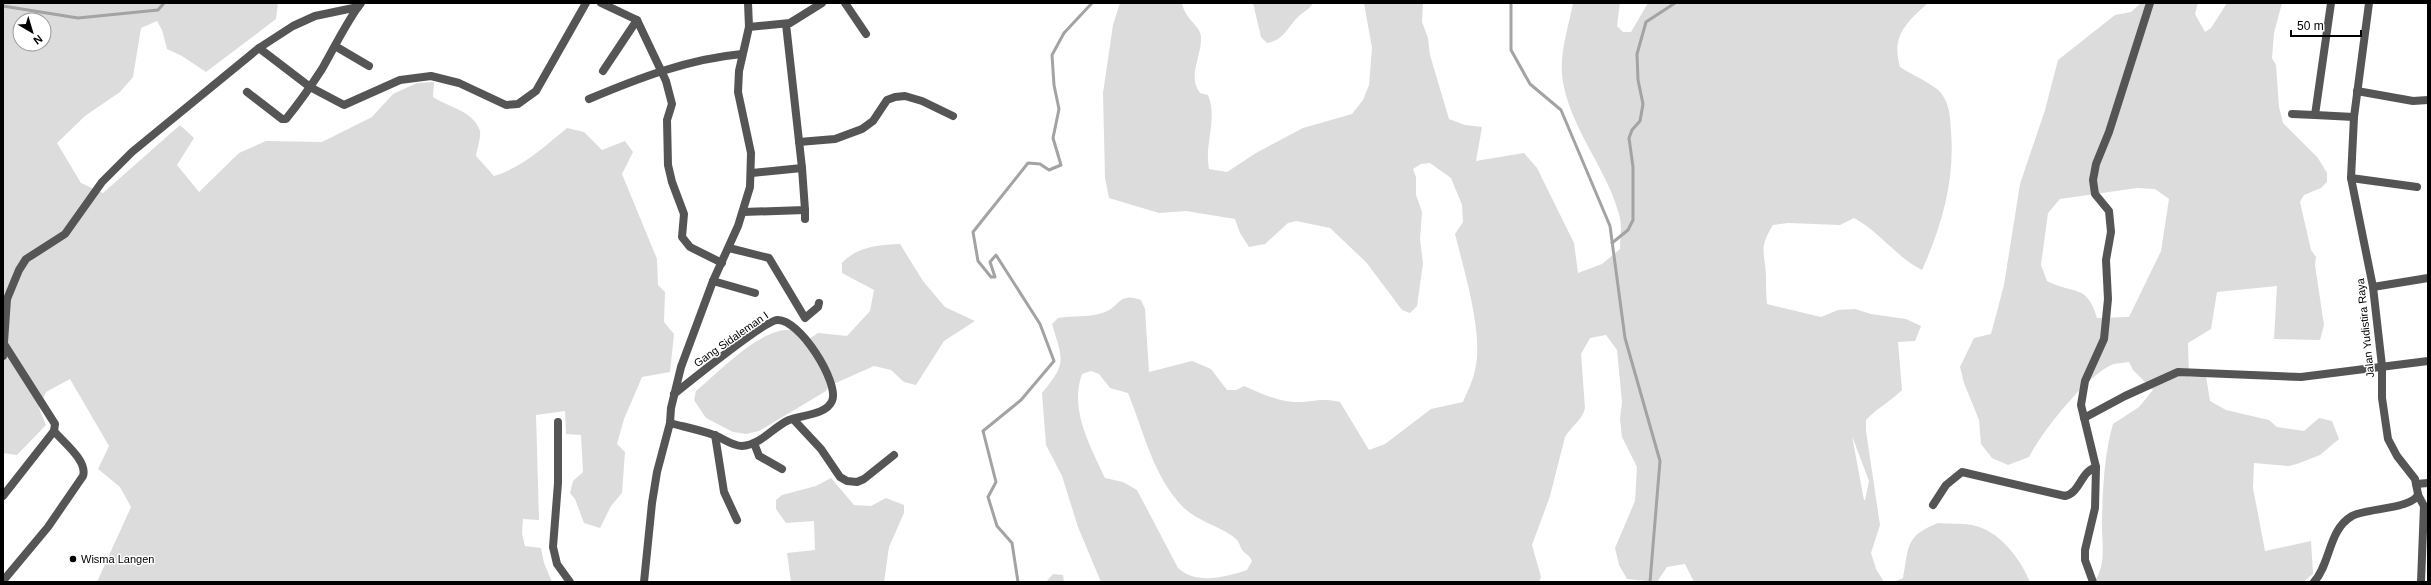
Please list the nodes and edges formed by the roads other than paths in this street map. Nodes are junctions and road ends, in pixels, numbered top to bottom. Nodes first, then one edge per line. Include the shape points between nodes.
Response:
1 (586, 3) edge
2 (748, 3) edge
3 (822, 3) edge
4 (845, 3) edge
5 (2150, 3) edge
6 (2331, 3) edge
7 (2369, 3) edge
8 (605, 4) edge
9 (360, 5) edge
10 (637, 20) junction
11 (786, 24) junction
12 (748, 27) junction
13 (866, 34) dead end
14 (335, 46) junction
15 (259, 48) junction
16 (742, 54) junction
17 (369, 66) dead end
18 (662, 70) junction
19 (603, 71) dead end
20 (310, 87) junction
21 (2357, 91) junction
22 (247, 92) dead end
23 (589, 99) dead end
24 (2428, 100) edge
25 (2292, 114) dead end
26 (2315, 115) junction
27 (952, 116) dead end
28 (2354, 117) junction
29 (799, 142) junction
30 (802, 168) junction
31 (752, 173) junction
32 (2351, 178) junction
33 (2417, 187) dead end
34 (804, 210) junction
35 (743, 212) junction
36 (805, 219) dead end
37 (729, 248) junction
38 (722, 263) junction
39 (2428, 278) edge
40 (713, 281) junction
41 (2373, 287) junction
42 (755, 293) dead end
43 (818, 303) dead end
44 (805, 318) junction
45 (794, 327) junction
46 (4, 344) edge
47 (3, 356) edge
48 (2428, 361) edge
49 (2382, 366) junction
50 (674, 394) junction
51 (2084, 418) junction
52 (793, 419) junction
53 (558, 422) dead end
54 (670, 423) junction
55 (54, 431) junction
56 (715, 436) junction
57 (754, 443) junction
58 (894, 455) dead end
59 (2096, 467) junction
60 (782, 469) dead end
61 (2416, 484) junction
62 (2428, 484) edge
63 (2418, 495) junction
64 (3, 496) edge
65 (1933, 505) dead end
66 (2426, 507) edge
67 (737, 520) dead end
68 (3, 581) edge
69 (570, 582) edge
70 (644, 582) edge
71 (2093, 582) edge
72 (2314, 582) edge
73 (2421, 582) edge

1 - 20 street via 536,91 518,104 506,106 459,83 431,76 400,80 344,105
2 - 12 street
3 - 11 street via 795,22
4 - 13 street
5 - 51 street via 2109,132 2096,164 2093,180 2095,194 2109,211 2111,232 2106,260 2108,299 2104,339 2085,381 2081,405
6 - 26 street
7 - 21 street, Jalan Yudistira Raya
8 - 10 street
9 - 14 street via 342,30
9 - 15 street via 303,21
10 - 18 street
10 - 19 street
11 - 12 street
11 - 29 street
12 - 16 street
14 - 17 street
14 - 20 street
15 - 20 street
15 - 46 street via 132,152 102,182 65,234 26,259 7,299
16 - 18 street via 695,60
16 - 31 street via 738,92 751,153
18 - 23 street
18 - 38 street via 672,104 667,120 668,165 684,214 682,237 690,247
20 - 22 street via 286,119 282,119
21 - 24 street via 2413,101
21 - 28 street, Jalan Yudistira Raya
25 - 26 street
26 - 28 street
27 - 29 street via 922,101 905,96 895,97 887,100 873,121 862,129 835,139
28 - 32 street, Jalan Yudistira Raya
29 - 30 street
30 - 31 street
30 - 34 street
31 - 35 street
32 - 33 street
32 - 41 street, Jalan Yudistira Raya
34 - 35 street
34 - 36 street
35 - 37 street
37 - 38 street
37 - 44 street via 769,258
38 - 40 street
39 - 41 street
40 - 42 street
40 - 50 street via 690,341
41 - 49 street, Jalan Yudistira Raya
43 - 44 street via 818,307
44 - 45 street
45 - 50 street, Gang Sidaleman I via 785,321 777,320 770,323
45 - 52 street, Gang Sidaleman I via 810,346 831,380 835,392 832,402 825,410
46 - 47 street
46 - 55 street via 56,424
48 - 49 street
49 - 51 street via 2301,377 2178,372
49 - 61 street, Jalan Yudistira Raya via 2382,398 2388,439
50 - 54 street
51 - 59 street
52 - 57 street, Gang Sidaleman I via 781,424
52 - 58 street via 821,449 840,476 852,483 864,479
53 - 69 street via 558,483 553,547 557,564
54 - 56 street
54 - 70 street via 657,472
55 - 64 street
55 - 68 street via 81,462 85,472 48,527
56 - 57 street via 736,445
56 - 67 street via 724,492
57 - 60 street via 759,456
59 - 65 street via 2085,473 2076,490 2065,496 1962,472 1946,485
59 - 71 street via 2095,508 2085,550 2085,560
61 - 62 street
61 - 63 street, Jalan Yudistira Raya
63 - 66 street, Jalan Yudistira Raya
63 - 72 street via 2410,503 2367,511 2347,520 2332,541 2322,571
66 - 73 street

